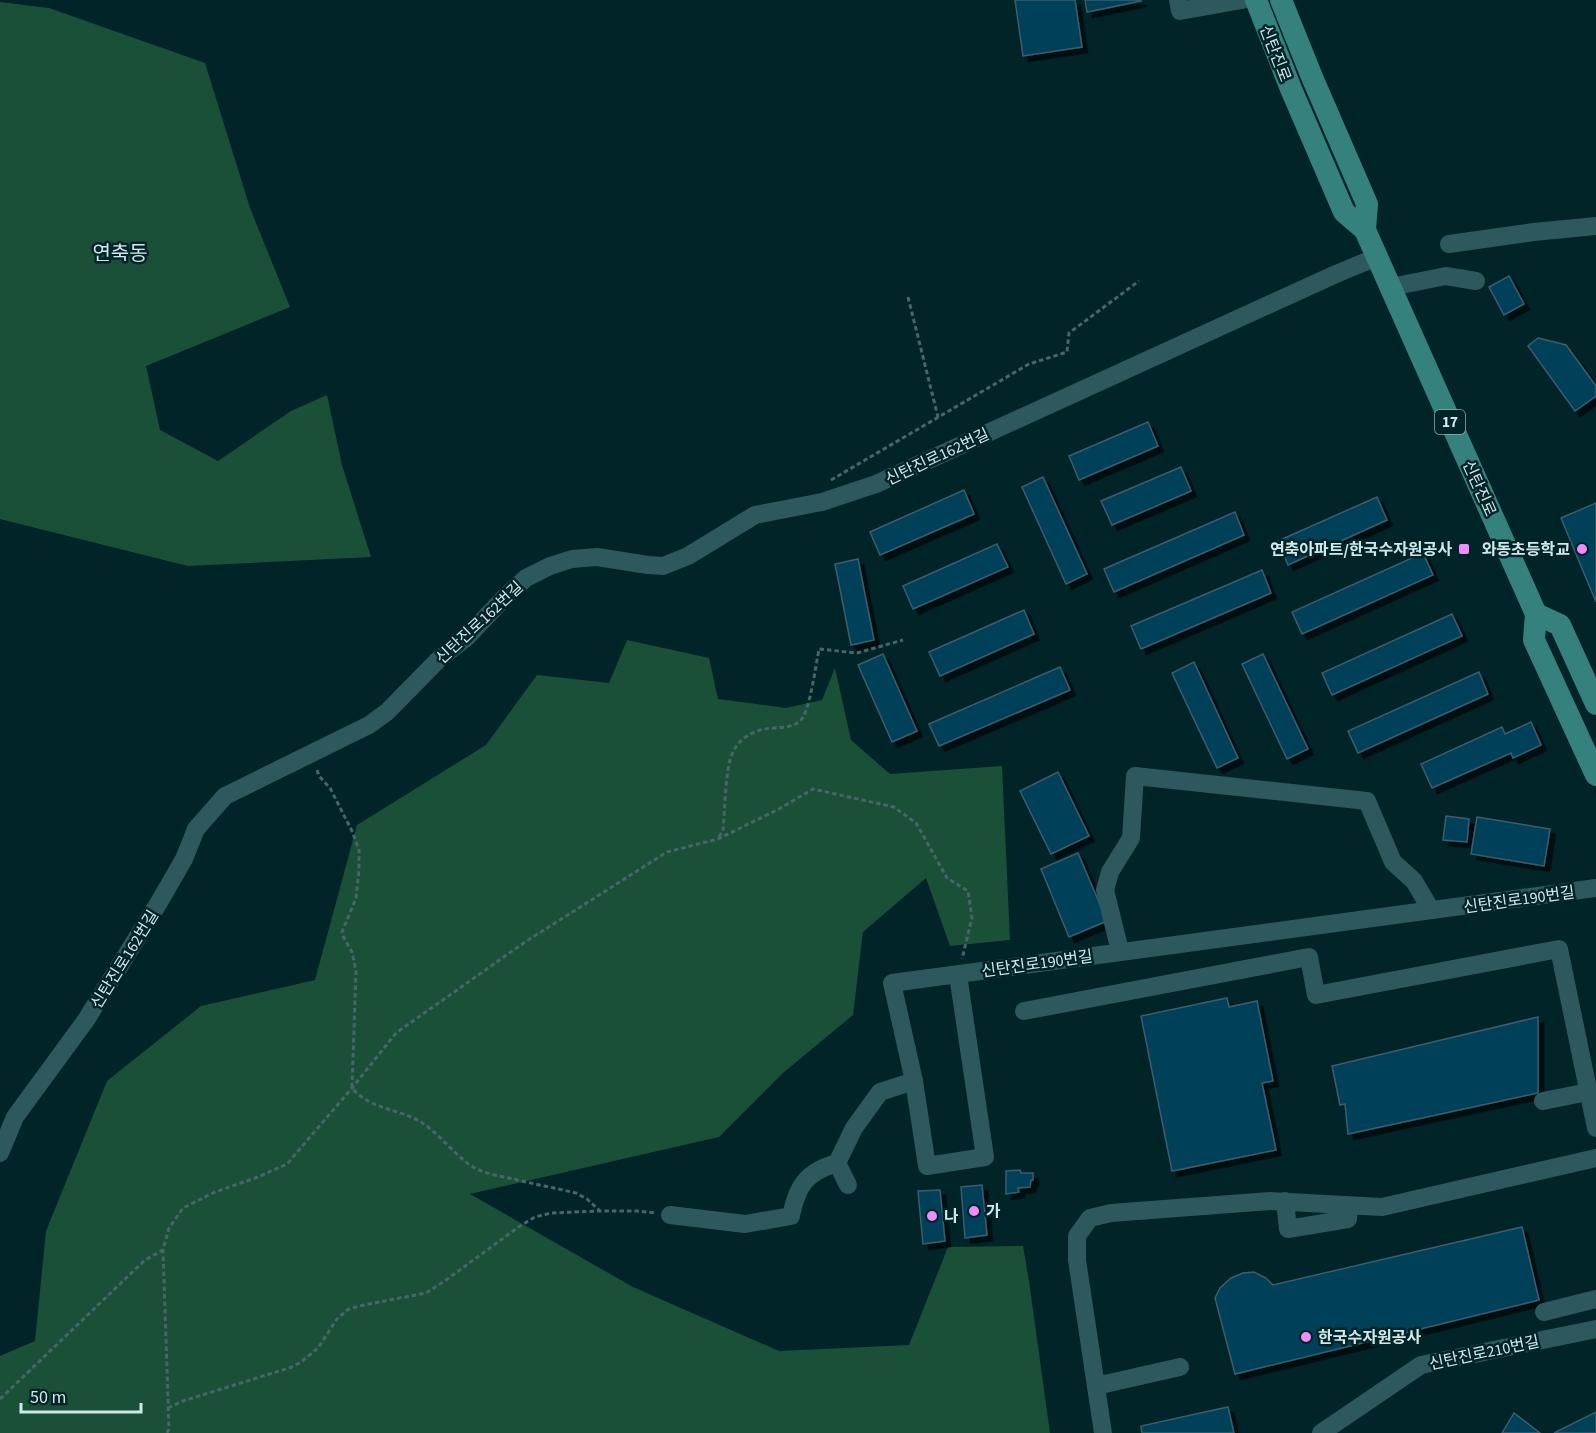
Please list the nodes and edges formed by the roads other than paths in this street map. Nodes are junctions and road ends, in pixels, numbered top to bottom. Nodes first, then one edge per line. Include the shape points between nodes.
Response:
1 (1178, 0) edge
2 (1242, 0) edge
3 (1256, 0) edge
4 (1281, 0) edge
5 (1596, 226) edge
6 (1365, 230) junction
7 (1449, 244) dead end
8 (1377, 257) junction
9 (1476, 281) dead end
10 (1391, 287) junction
11 (1536, 614) junction
12 (1596, 704) edge
13 (1596, 775) edge
14 (1596, 888) edge
15 (1431, 910) junction
16 (1120, 951) junction
17 (958, 975) junction
18 (1024, 1011) dead end
19 (914, 1081) junction
20 (1588, 1092) junction
21 (1543, 1101) dead end
22 (1596, 1128) edge
23 (0, 1153) edge
24 (1596, 1158) edge
25 (837, 1163) junction
26 (848, 1185) dead end
27 (1285, 1202) junction
28 (1349, 1206) junction
29 (670, 1215) road end
30 (1596, 1299) edge
31 (1544, 1312) dead end
32 (1596, 1329) edge
33 (1180, 1367) dead end
34 (1096, 1386) junction
35 (1102, 1433) edge
36 (1320, 1433) edge

1 - 2 street via 1180,11
3 - 6 main road, 신탄진로 / 17 via 1344,212
4 - 6 main road, 신탄진로 / 17 via 1367,204
5 - 7 street
6 - 8 main road, 신탄진로 / 17
8 - 10 main road, 신탄진로 / 17
8 - 23 street, 신탄진로162번길 via 876,484 822,502 755,515 688,556 663,566 597,557 572,559 526,578 369,725 225,796 196,828 184,859 158,904 86,1020 15,1117
9 - 10 street via 1446,276
10 - 11 main road, 신탄진로 / 17
11 - 12 main road via 1560,625
11 - 13 main road, 신탄진로 / 17 via 1534,640
14 - 15 street, 신탄진로190번길
15 - 16 street, 신탄진로190번길
15 - 16 street via 1414,881 1393,862 1367,801 1136,776 1131,838 1110,872 1106,890
16 - 17 street, 신탄진로190번길
17 - 19 street, 신탄진로190번길 via 892,983
17 - 19 street via 986,1157 927,1166
18 - 20 street via 1309,957 1316,995 1559,949
19 - 25 street via 880,1092 854,1128
20 - 21 street
20 - 22 street
24 - 28 street via 1382,1207
25 - 26 street
25 - 29 street via 819,1168 801,1185 791,1216 745,1224
27 - 28 street
27 - 28 street via 1288,1229 1348,1219
27 - 34 street via 1111,1213 1090,1218 1077,1236 1077,1260
30 - 31 street
32 - 36 street, 신탄진로210번길 via 1420,1365
33 - 34 street
34 - 35 street

